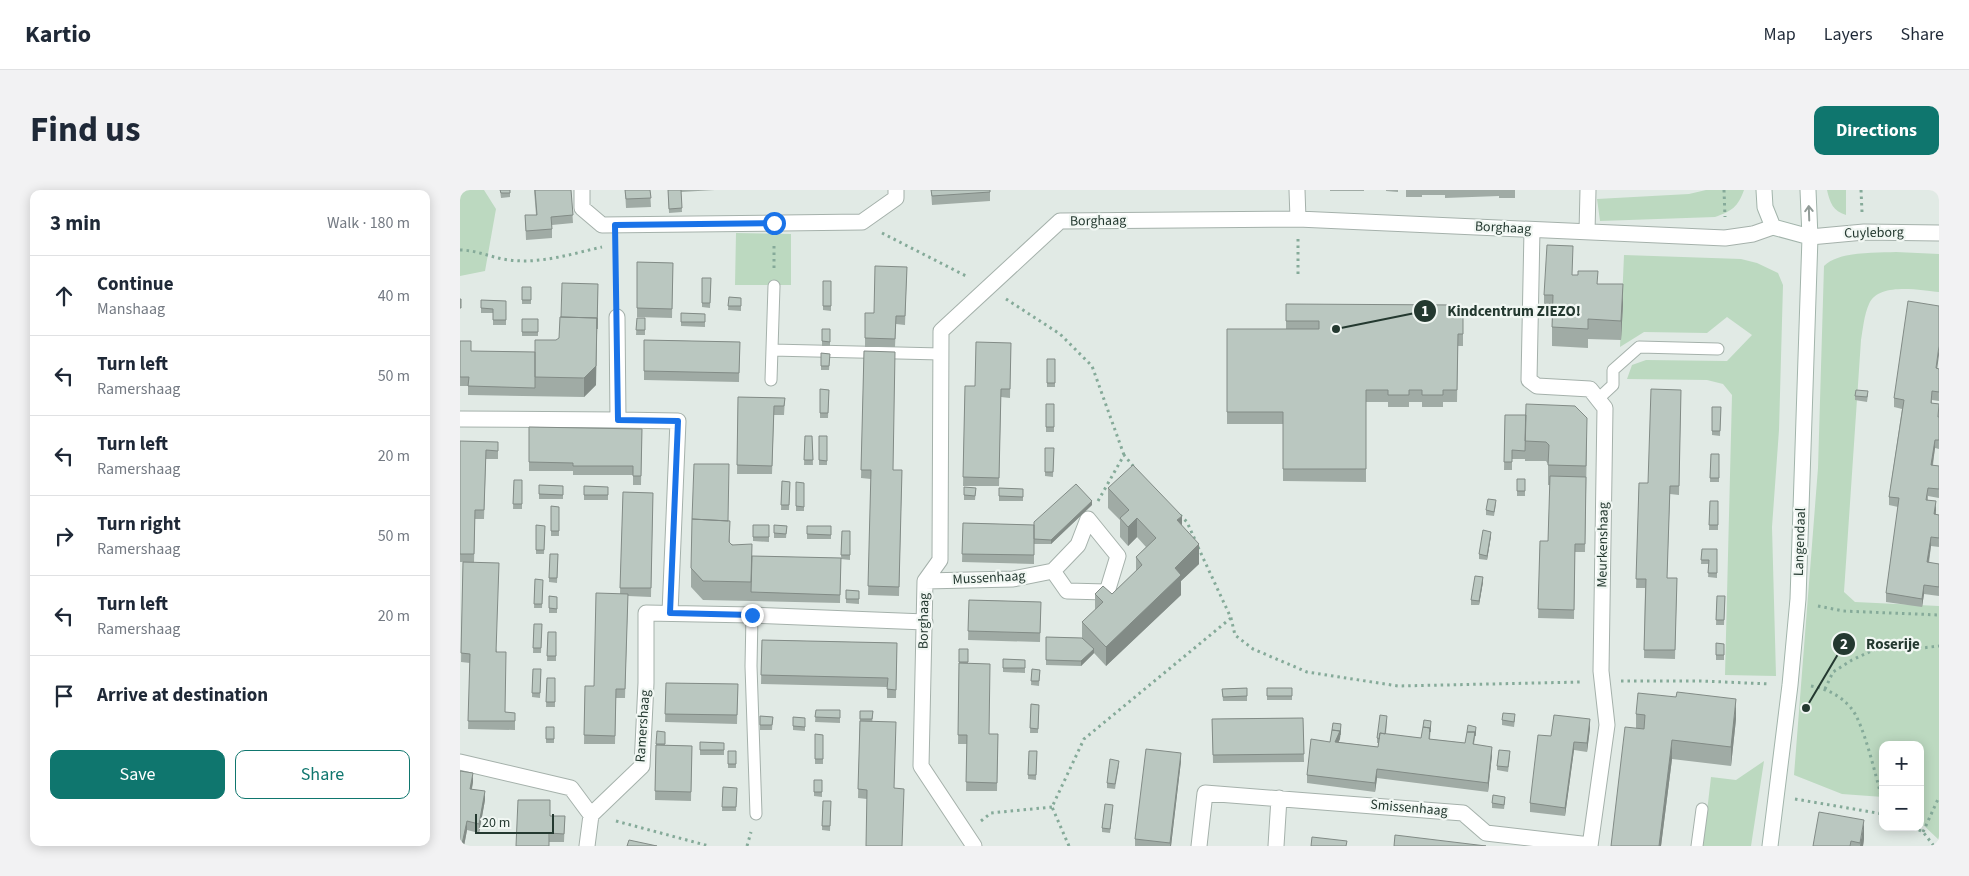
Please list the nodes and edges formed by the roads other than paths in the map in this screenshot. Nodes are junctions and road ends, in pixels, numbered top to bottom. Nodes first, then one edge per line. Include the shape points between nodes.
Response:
1 (582, 190) edge
2 (896, 190) edge
3 (1297, 190) edge
4 (1588, 190) edge
5 (1764, 190) edge
6 (1808, 190) edge
7 (1298, 219) junction
8 (1773, 227) junction
9 (1532, 230) junction
10 (1587, 232) junction
11 (1939, 233) edge
12 (1810, 237) junction
13 (774, 286) road end
14 (617, 317) road end
15 (1718, 349) dead end
16 (772, 350) junction
17 (941, 354) junction
18 (771, 380) dead end
19 (1601, 403) junction
20 (460, 419) edge
21 (618, 420) junction
22 (1053, 571) junction
23 (925, 581) junction
24 (670, 613) junction
25 (752, 615) junction
26 (925, 622) junction
27 (1603, 681) joint
28 (460, 762) edge
29 (1279, 798) junction
30 (1702, 809) dead end
31 (756, 814) dead end
32 (591, 815) junction
33 (970, 840) edge
34 (1590, 845) edge
35 (587, 846) edge
36 (1199, 846) edge
37 (1276, 846) edge
38 (1698, 846) edge
39 (1770, 846) edge

1 - 2 street via 582,208 602,225 615,225 862,222 896,198
3 - 7 street
4 - 10 street
5 - 8 street via 1765,207
12 -> 6 street, Langendaal
7 - 9 street, Borghaag
7 - 17 street, Borghaag via 1060,221 941,331
8 - 10 street, Borghaag via 1725,238
8 - 12 street
9 - 10 street, Borghaag
9 - 19 street via 1529,380 1537,386 1590,389
11 - 12 street, Cuyleborg via 1864,232
12 - 39 street, Langendaal via 1798,599
13 - 16 lane
14 - 21 street
15 - 19 lane via 1639,347 1613,370 1613,385
16 - 17 lane
16 - 18 lane
17 - 23 street, Borghaag via 940,560
19 - 27 street, Meurkenshaag
20 - 21 street
21 - 24 street via 678,421
22 - 22 street via 1078,545 1088,519 1118,556 1107,592 1067,591
22 - 23 street, Mussenhaag via 1013,579
23 - 26 street, Borghaag
24 - 25 street, Ramershaag
24 - 32 street, Ramershaag via 646,613 642,766
25 - 26 street, Ramershaag
25 - 31 lane
26 - 33 street, Borghaag via 921,766
27 - 34 street, Smissenhaag via 1607,725
28 - 32 street via 571,788
29 - 34 street, Smissenhaag via 1464,813 1486,832
29 - 36 street, Smissenhaag via 1205,793
29 - 37 street
30 - 38 lane
32 - 35 street

